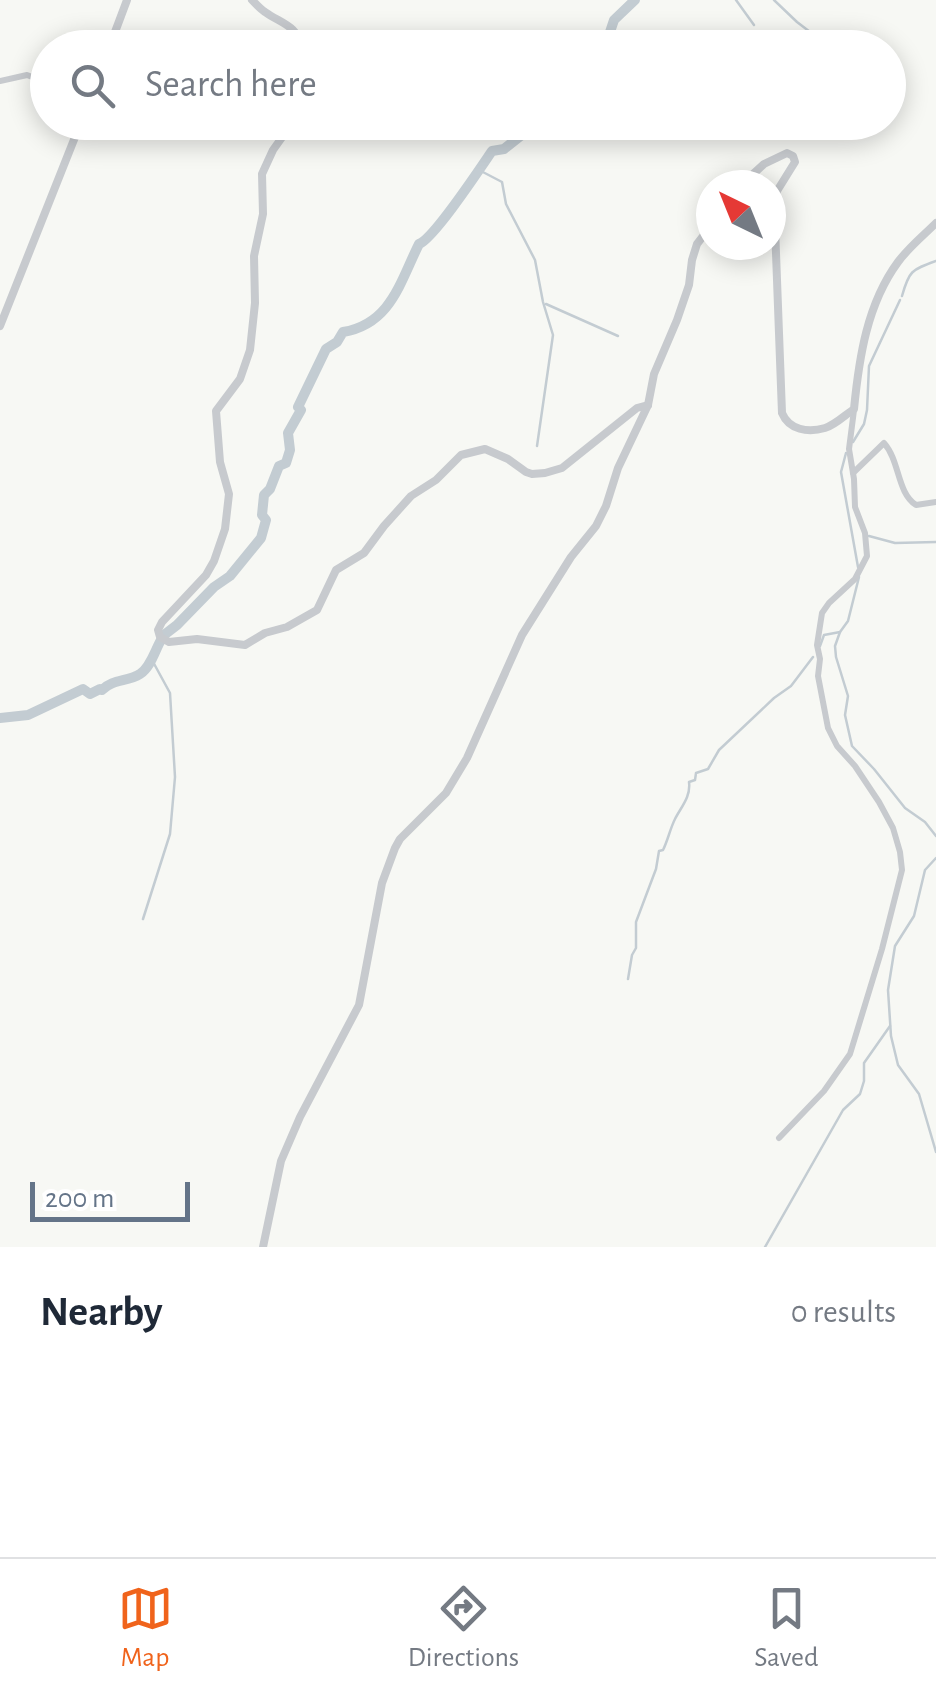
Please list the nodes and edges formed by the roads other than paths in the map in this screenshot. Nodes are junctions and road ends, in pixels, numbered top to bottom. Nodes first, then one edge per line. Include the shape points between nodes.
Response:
1 (127, 0) edge
2 (252, 0) edge
3 (116, 30) edge
4 (293, 30) edge
5 (30, 76) edge
6 (0, 81) edge
7 (74, 140) edge
8 (280, 140) edge
9 (757, 170) edge
10 (786, 177) edge
11 (936, 222) edge
12 (696, 249) edge
13 (777, 260) edge
14 (0, 326) edge
15 (648, 405) junction
16 (854, 409) junction
17 (854, 473) junction
18 (936, 502) edge
19 (779, 1138) dead end
20 (263, 1247) edge

1 - 3 street
2 - 4 street
5 - 6 street
7 - 14 street
8 - 15 street via 262,174 250,350 240,379 216,412 229,494 226,529 214,562 162,622 160,637 246,644 287,626 317,610 336,570 364,554 412,496 461,455 485,449 526,472 546,473
9 - 10 street via 787,153 795,162
11 - 16 street via 898,261 876,302
12 - 15 street
13 - 16 street via 786,422 828,428
15 - 20 street via 596,526 522,635 467,758 446,793 395,848 360,1005 282,1161
16 - 17 street via 848,449
17 - 18 street via 884,443 907,498 916,505
17 - 19 street via 867,556 856,579 822,613 818,676 828,728 879,802 902,864 850,1054

